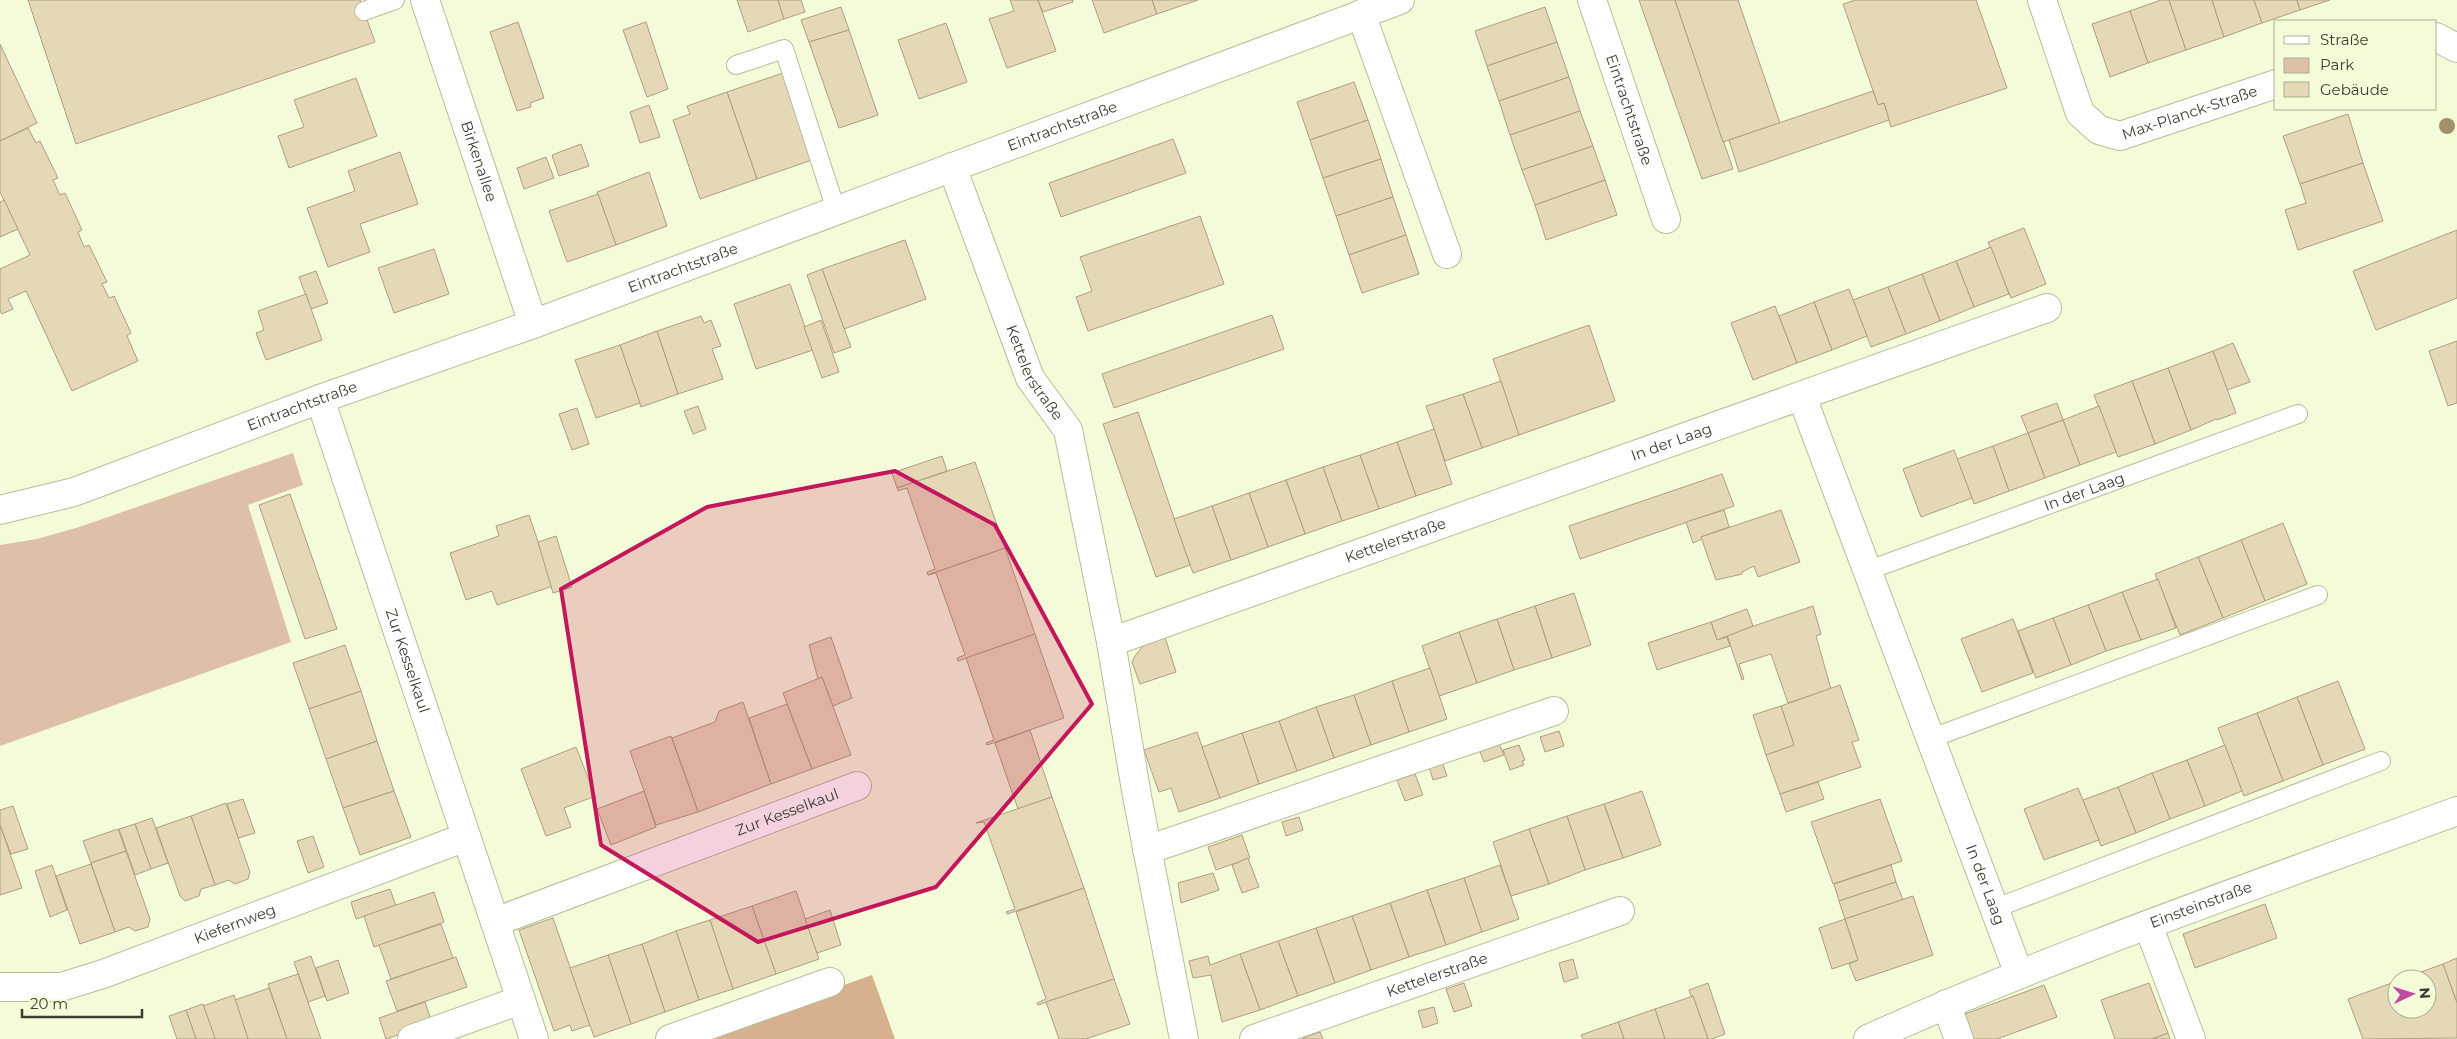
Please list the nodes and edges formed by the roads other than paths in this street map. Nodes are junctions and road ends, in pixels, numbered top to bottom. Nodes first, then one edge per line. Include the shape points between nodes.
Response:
1 (395, 0) edge
2 (425, 0) edge
3 (1400, 0) edge
4 (1592, 0) edge
5 (2042, 0) edge
6 (364, 11) dead end
7 (1361, 14) junction
8 (2437, 38) edge
9 (2457, 48) edge
10 (736, 65) dead end
11 (2274, 85) edge
12 (952, 167) junction
13 (836, 210) junction
14 (1666, 219) dead end
15 (1447, 254) dead end
16 (2047, 308) dead end
17 (533, 324) junction
18 (1802, 397) junction
19 (320, 399) junction
20 (2298, 414) dead end
21 (1540, 490) joint
22 (0, 510) edge
23 (1869, 570) junction
24 (2318, 595) dead end
25 (1111, 642) junction
26 (1554, 711) dead end
27 (1932, 738) junction
28 (2381, 761) dead end
29 (857, 786) dead end
30 (2457, 811) edge
31 (466, 837) junction
32 (1147, 850) junction
33 (1996, 908) junction
34 (1620, 911) dead end
35 (495, 922) junction
36 (2148, 925) junction
37 (2019, 974) junction
38 (830, 982) dead end
39 (0, 987) edge
40 (521, 1000) junction
41 (1946, 1004) junction
42 (412, 1039) edge
43 (534, 1039) edge
44 (670, 1039) edge
45 (1184, 1039) edge
46 (1254, 1039) edge
47 (1868, 1039) edge
48 (1959, 1039) edge
49 (2191, 1039) edge

1 - 6 lane
2 - 17 street, Birkenallee
3 - 7 street, Eintrachtstraße
4 - 14 street, Eintrachtstraße
5 - 11 street, Max-Planck-Straße via 2080,113 2099,130 2120,136
7 - 12 street, Eintrachtstraße
7 - 15 street
8 - 9 street
10 - 13 lane via 784,49
12 - 13 street, Eintrachtstraße
12 - 25 street, Kettelerstraße via 1030,378 1068,430
13 - 17 street, Eintrachtstraße
16 - 18 street, In der Laag
17 - 19 street, Eintrachtstraße
18 - 21 street, In der Laag
18 - 23 street, In der Laag
19 - 22 street, Eintrachtstraße via 74,492
19 - 31 street, Zur Kesselkaul
20 - 23 lane, In der Laag
21 - 25 street, Kettelerstraße
23 - 27 street, In der Laag
24 - 27 lane
25 - 32 street, Kettelerstraße
26 - 32 street
27 - 33 street, In der Laag
28 - 33 lane
29 - 35 street, Zur Kesselkaul
30 - 36 street, Einsteinstraße
31 - 35 street, Zur Kesselkaul
31 - 39 street, Kiefernweg via 103,974 61,987
32 - 45 street, Kettelerstraße
33 - 37 street, In der Laag
34 - 46 street, Kettelerstraße
35 - 40 street, Zur Kesselkaul
36 - 37 street, Einsteinstraße
36 - 49 street
37 - 41 street, Einsteinstraße
38 - 44 street
40 - 42 street
40 - 43 street, Zur Kesselkaul
41 - 47 street, Einsteinstraße
41 - 48 street

